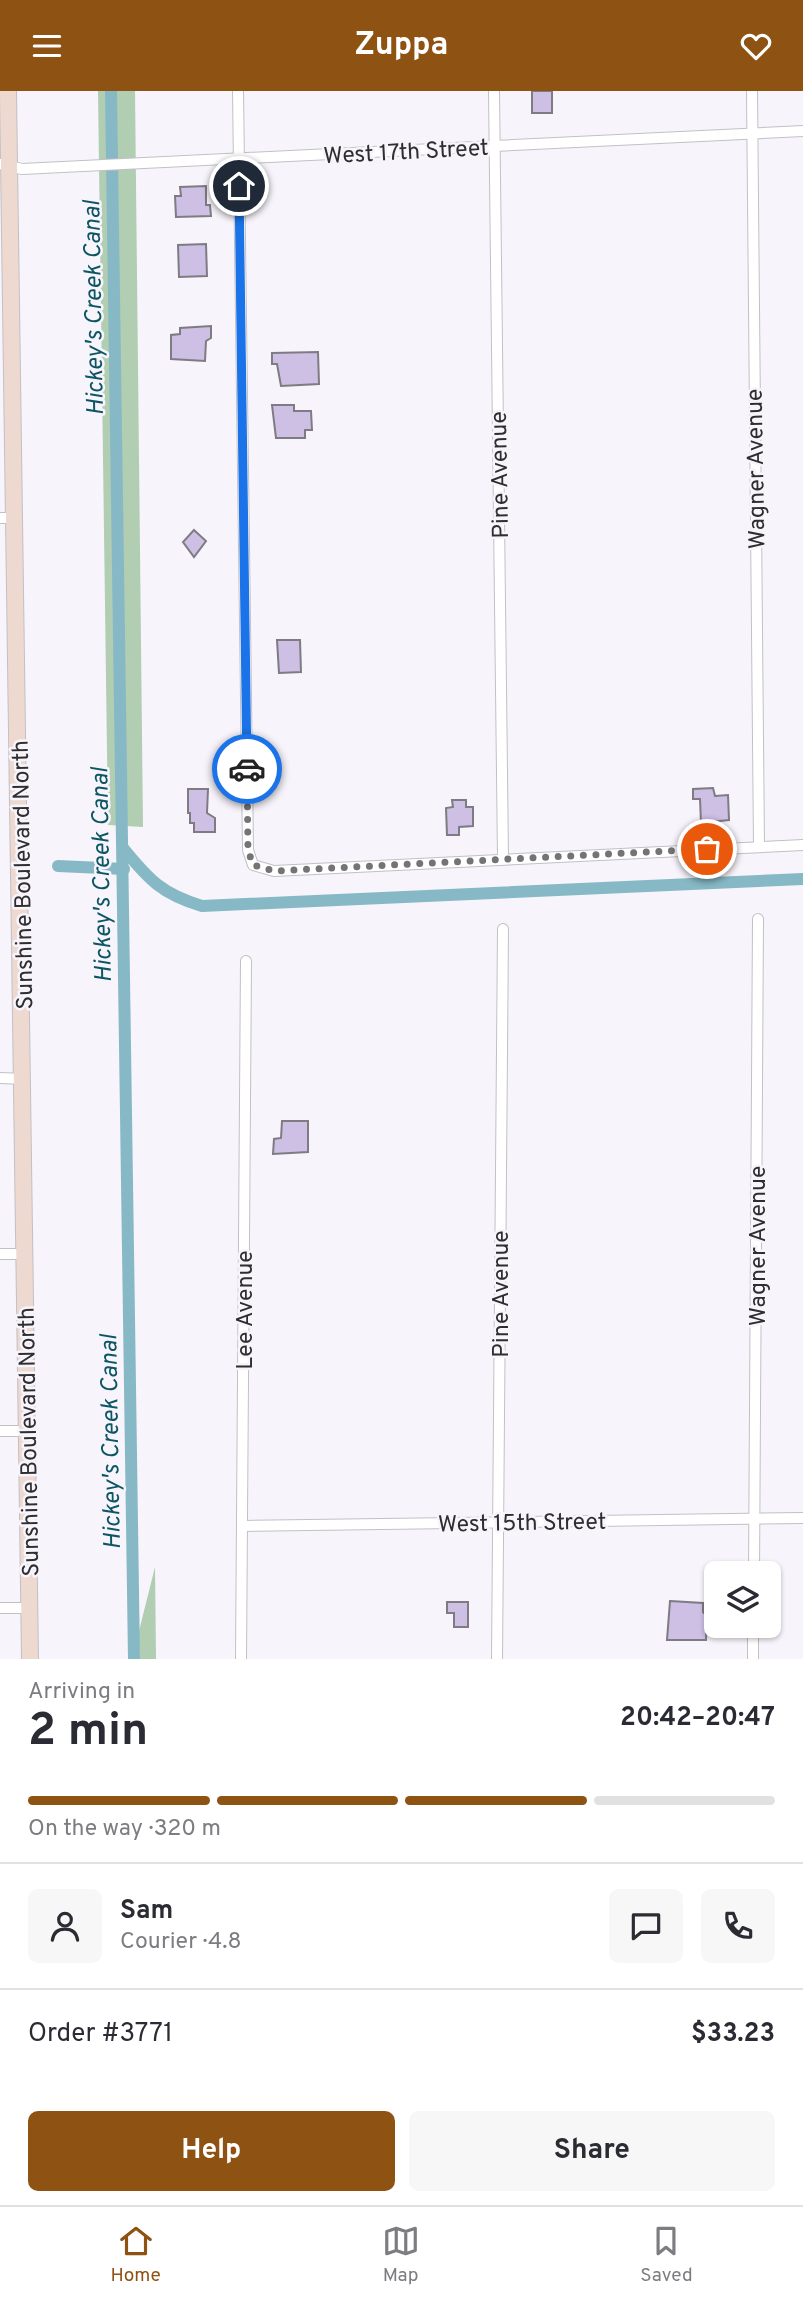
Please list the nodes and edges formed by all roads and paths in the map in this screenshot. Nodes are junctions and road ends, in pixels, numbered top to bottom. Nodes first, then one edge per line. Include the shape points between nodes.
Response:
1 (8, 91) edge
2 (238, 91) edge
3 (494, 91) edge
4 (752, 91) edge
5 (803, 131) edge
6 (752, 134) junction
7 (495, 146) junction
8 (239, 158) junction
9 (5, 164) edge
10 (6, 340) edge
11 (8, 518) edge
12 (803, 845) edge
13 (759, 846) junction
14 (503, 859) junction
15 (758, 919) dead end
16 (503, 929) dead end
17 (247, 961) dead end
18 (0, 1078) edge
19 (24, 1079) junction
20 (0, 1254) edge
21 (26, 1254) junction
22 (0, 1431) edge
23 (29, 1431) junction
24 (803, 1518) edge
25 (754, 1519) junction
26 (498, 1522) junction
27 (242, 1526) junction
28 (754, 1561) edge
29 (0, 1608) edge
30 (30, 1608) junction
31 (753, 1638) edge
32 (30, 1659) edge
33 (241, 1659) edge
34 (497, 1659) edge
35 (753, 1659) edge

1 - 9 street, Sunshine Boulevard North
2 - 8 street
3 - 7 street, Pine Avenue
4 - 6 street, Wagner Avenue
5 - 6 street, West 17th Street
6 - 7 street, West 17th Street
6 - 13 street, Wagner Avenue
7 - 8 street, West 17th Street
7 - 14 street, Pine Avenue
8 - 9 street, West 17th Street via 22,169
8 - 14 street via 248,850 253,865 274,871
9 - 10 street, Sunshine Boulevard North
10 - 11 street, Sunshine Boulevard North
11 - 19 street, Sunshine Boulevard North
12 - 13 street
13 - 14 street
15 - 25 street, Wagner Avenue
16 - 26 street, Pine Avenue
17 - 27 street, Lee Avenue
18 - 19 street
19 - 21 street, Sunshine Boulevard North
20 - 21 street
21 - 23 street, Sunshine Boulevard North
22 - 23 street
23 - 30 street, Sunshine Boulevard North
24 - 25 street, West 15th Street
25 - 26 street, West 15th Street
25 - 28 street, Wagner Avenue
26 - 27 street, West 15th Street
26 - 34 street, Pine Avenue
27 - 33 street, Lee Avenue
29 - 30 street
30 - 32 street, Sunshine Boulevard North
31 - 35 street

